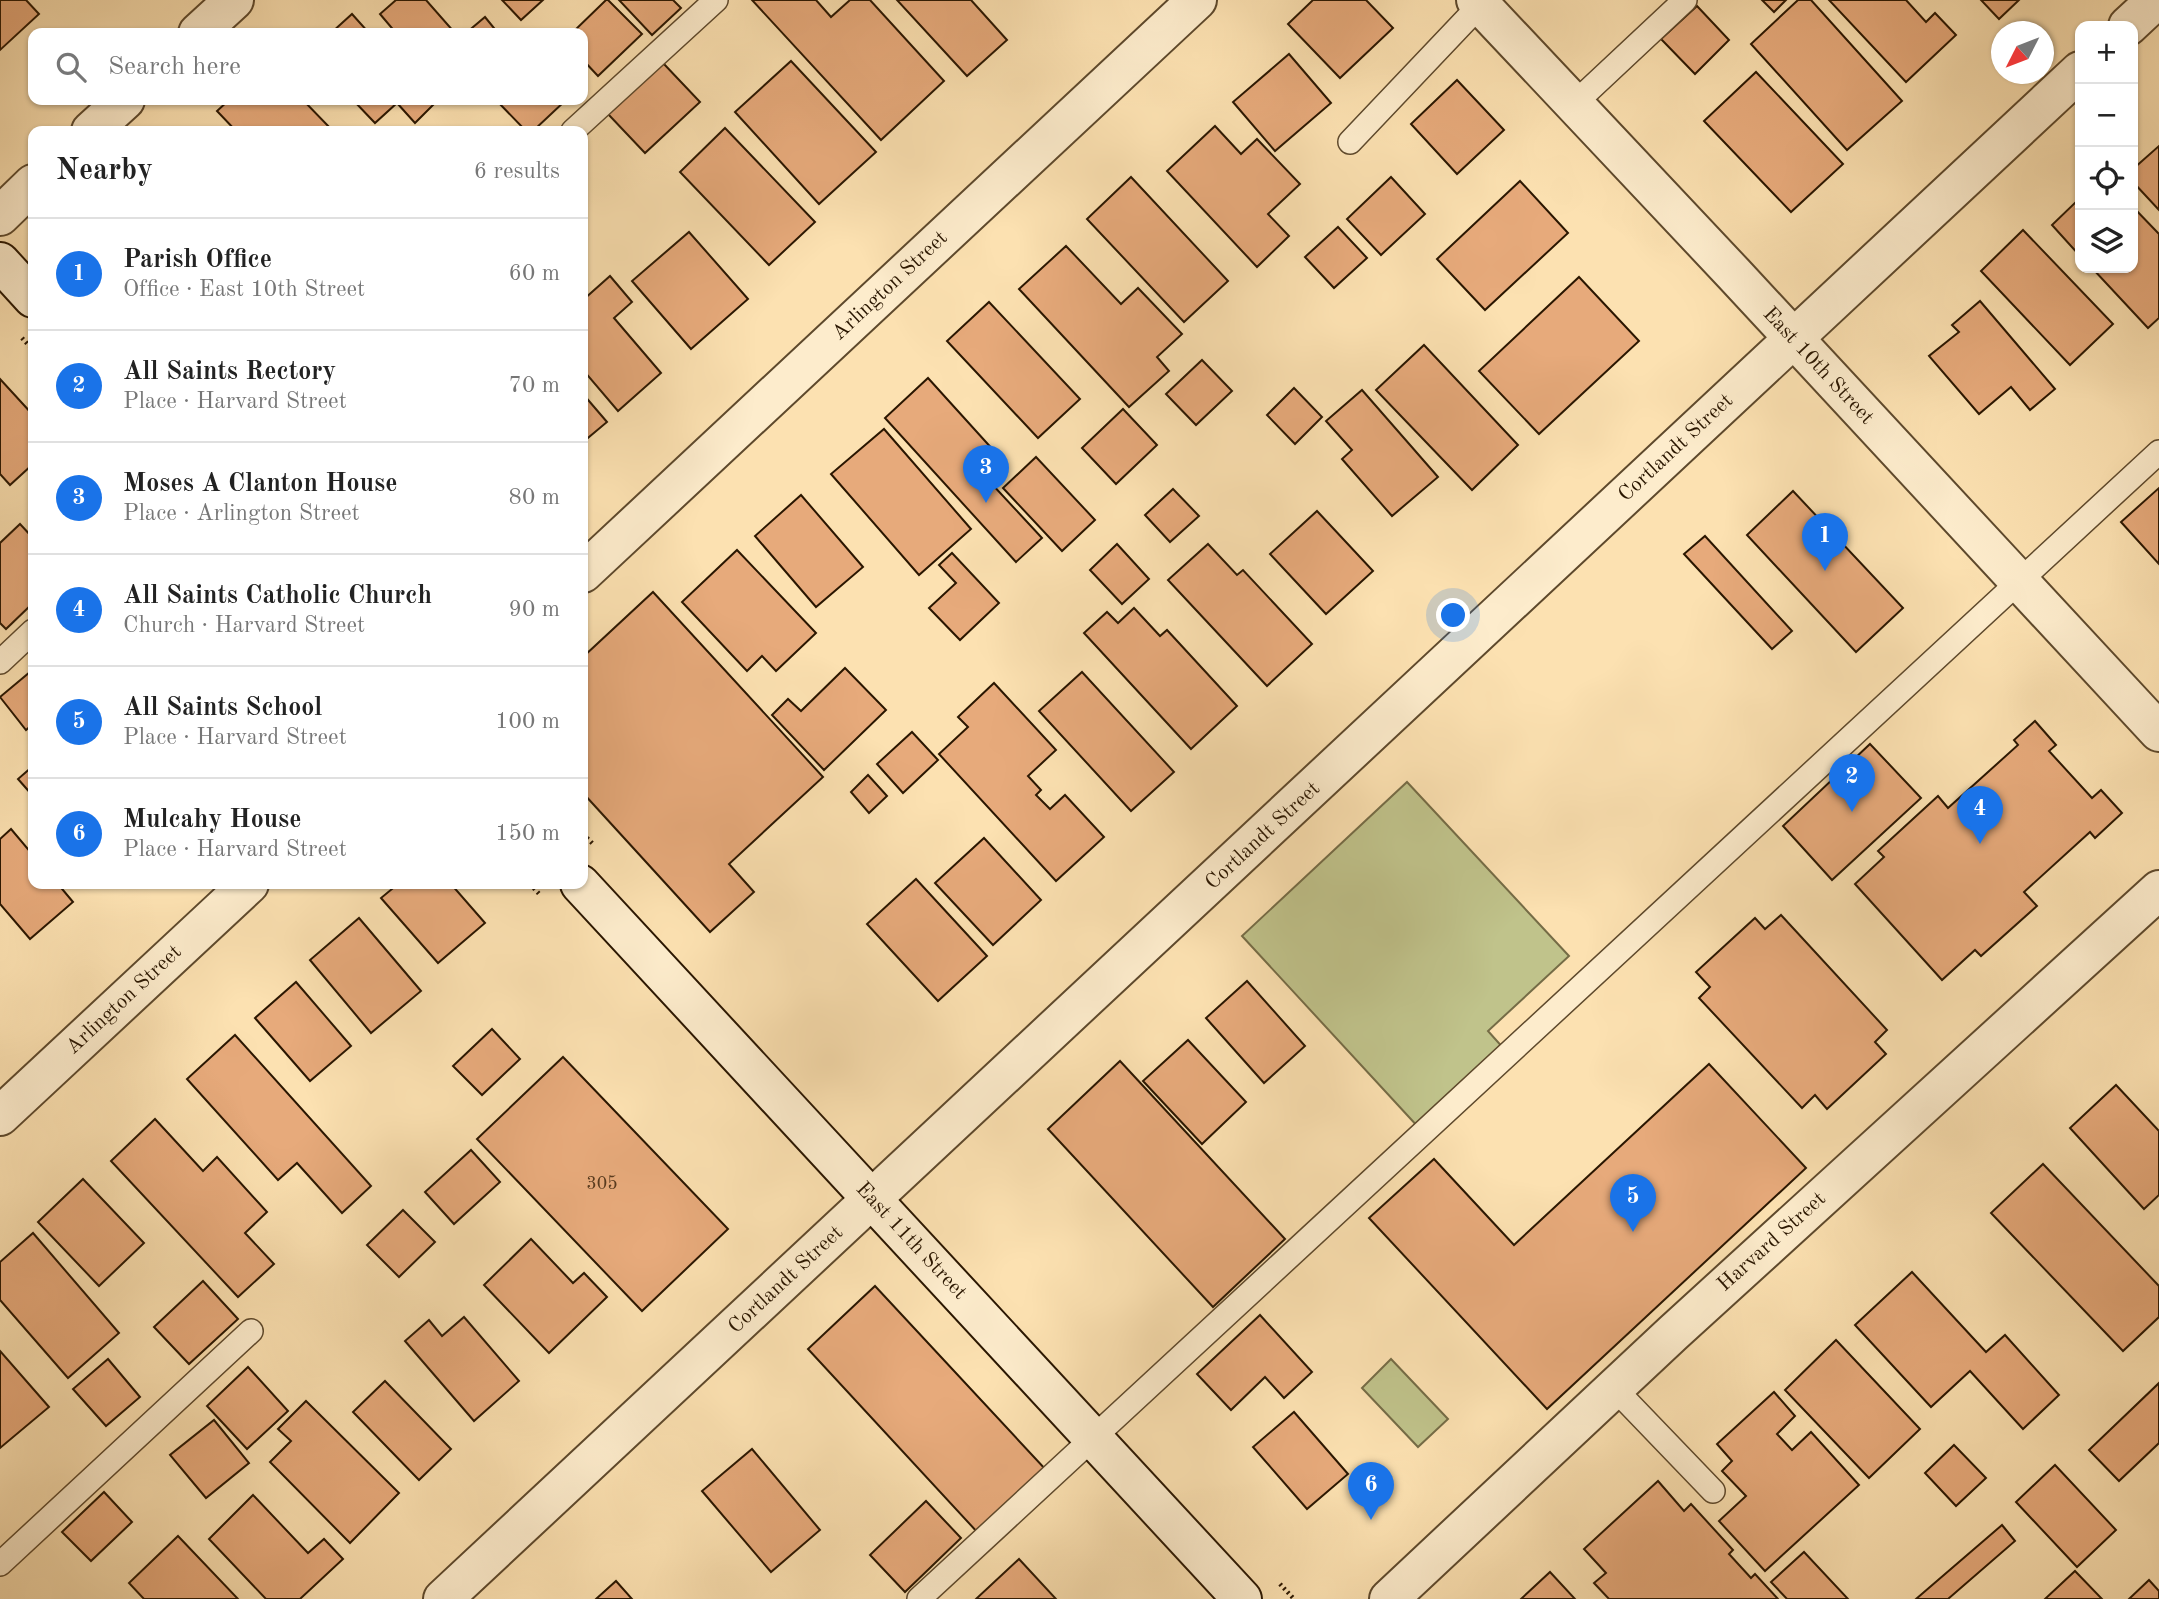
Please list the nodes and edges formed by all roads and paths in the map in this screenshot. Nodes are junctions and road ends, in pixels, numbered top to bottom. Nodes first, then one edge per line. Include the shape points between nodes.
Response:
1 (234, 0) edge
2 (716, 0) edge
3 (1197, 0) edge
4 (1685, 0) edge
5 (2156, 0) edge
6 (1478, 2) edge
7 (2133, 21) edge
8 (203, 28) edge
9 (2075, 76) edge
10 (1574, 104) junction
11 (120, 105) edge
12 (96, 126) edge
13 (578, 126) edge
14 (1350, 142) dead end
15 (28, 189) edge
16 (0, 216) edge
17 (0, 262) edge
18 (28, 293) edge
19 (1792, 339) junction
20 (2159, 452) edge
21 (588, 568) edge
22 (2019, 582) junction
23 (28, 636) edge
24 (0, 662) edge
25 (2159, 732) edge
26 (244, 889) edge
27 (585, 889) edge
28 (2159, 890) edge
29 (0, 1116) edge
30 (872, 1200) junction
31 (251, 1331) dead end
32 (1614, 1388) junction
33 (1092, 1438) junction
34 (1713, 1491) dead end
35 (0, 1564) edge
36 (443, 1599) edge
37 (919, 1599) edge
38 (1242, 1599) edge
39 (1389, 1599) edge

1 - 8 street
2 - 13 lane
3 - 21 street, Arlington Street
4 - 10 lane
5 - 7 street
6 - 10 street, East 10th Street
6 - 14 lane
9 - 19 street, Cortlandt Street
10 - 19 street, East 10th Street
11 - 12 street
15 - 16 street
17 - 18 street
19 - 22 street, East 10th Street
19 - 30 street, Cortlandt Street
20 - 22 lane
22 - 25 street, East 10th Street
22 - 33 lane
23 - 24 lane
26 - 29 street, Arlington Street
27 - 30 street, East 11th Street
28 - 32 street, Harvard Street
30 - 33 street, East 11th Street
30 - 36 street, Cortlandt Street
31 - 35 lane
32 - 34 lane
32 - 39 street, Harvard Street
33 - 37 lane
33 - 38 street, East 11th Street

